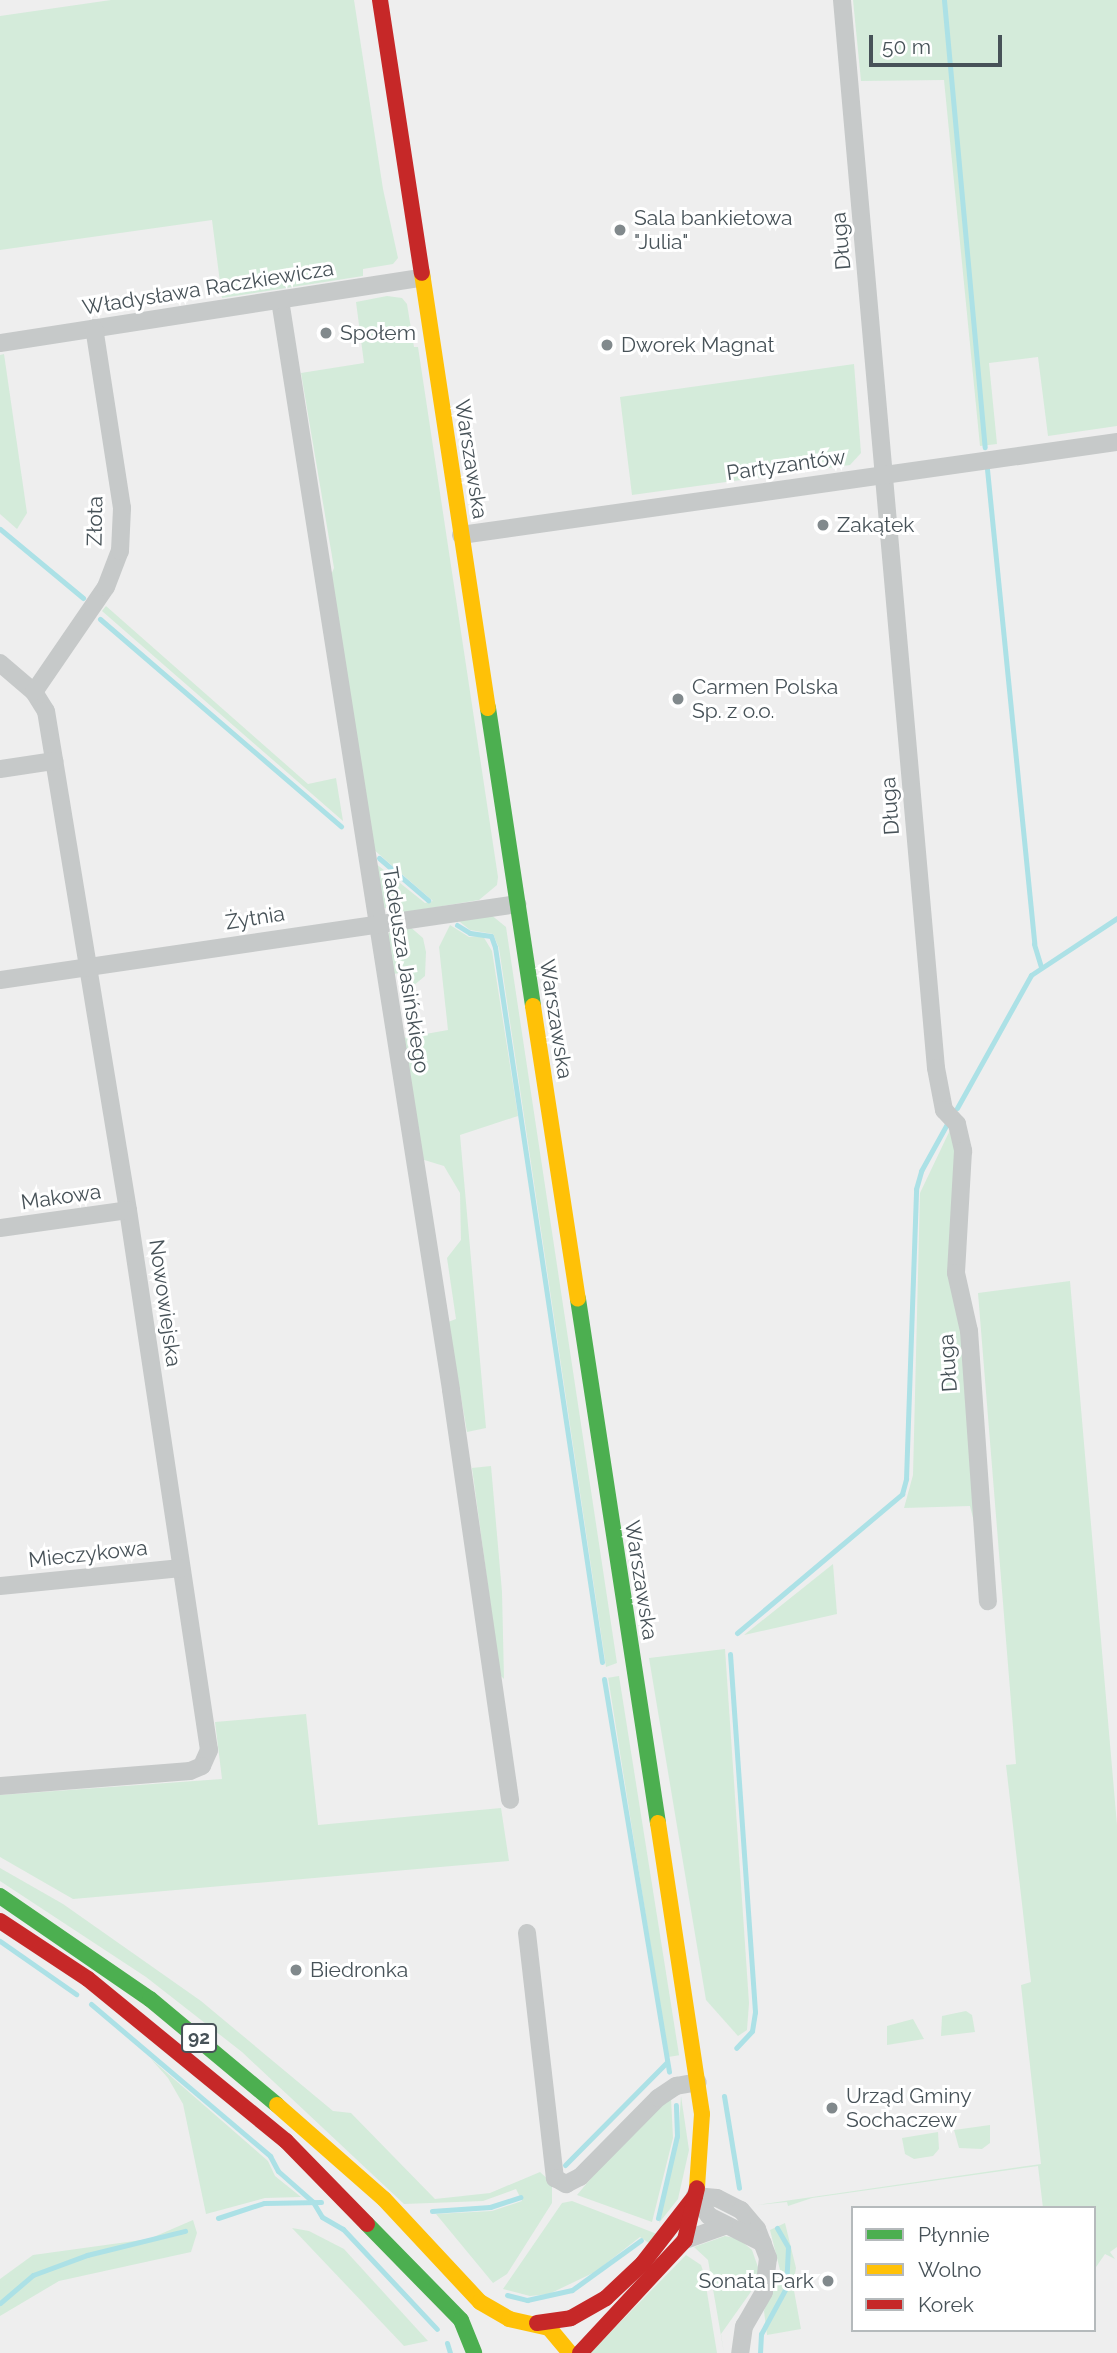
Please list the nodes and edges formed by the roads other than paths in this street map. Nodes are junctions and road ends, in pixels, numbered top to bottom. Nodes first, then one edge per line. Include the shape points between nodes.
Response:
1 (380, 0) edge
2 (842, 0) edge
3 (422, 278) junction
4 (280, 300) junction
5 (94, 328) junction
6 (0, 343) edge
7 (1117, 442) edge
8 (886, 474) junction
9 (461, 535) junction
10 (0, 663) edge
11 (34, 692) junction
12 (54, 761) junction
13 (0, 769) edge
14 (517, 905) junction
15 (375, 922) junction
16 (88, 967) junction
17 (0, 980) edge
18 (128, 1210) junction
19 (0, 1228) edge
20 (181, 1567) junction
21 (0, 1586) edge
22 (988, 1601) dead end
23 (0, 1786) edge
24 (510, 1800) dead end
25 (0, 1896) edge
26 (0, 1921) edge
27 (527, 1933) dead end
28 (698, 2082) junction
29 (695, 2196) junction
30 (724, 2226) junction
31 (685, 2240) junction
32 (762, 2243) junction
33 (519, 2322) junction
34 (537, 2323) junction
35 (483, 2344) edge
36 (570, 2353) edge
37 (580, 2353) edge
38 (740, 2353) edge

1 - 3 street, Warszawska
2 - 8 street, Długa
3 - 4 street, Władysława Raczkiewicza
3 - 9 street, Warszawska
4 - 5 street, Władysława Raczkiewicza
4 - 15 street, Tadeusza Jasińskiego
5 - 6 street, Władysława Raczkiewicza
5 - 11 street, Złota via 122,508 120,551 106,587
7 - 8 street, Partyzantów
8 - 9 street, Partyzantów
8 - 22 street, Długa via 936,1068 944,1110 957,1124 963,1151 956,1272 969,1331
9 - 14 street, Warszawska
10 - 11 street, Nowowiejska
11 - 12 street, Nowowiejska via 46,711
12 - 13 street
12 - 16 street, Nowowiejska
14 - 15 street, Żytnia
14 - 28 street, Warszawska
15 - 16 street, Żytnia
15 - 24 street, Tadeusza Jasińskiego
16 - 17 street, Żytnia
16 - 18 street, Nowowiejska
18 - 19 street, Makowa
18 - 20 street, Nowowiejska
20 - 21 street, Mieczykowa
20 - 23 street, Nowowiejska via 209,1750 202,1766 190,1772
25 - 33 street, 92 via 127,1982 210,2047 384,2199 480,2302
26 - 35 street, 92 via 88,1979 286,2141 460,2320 471,2337
27 - 28 street via 555,2178 566,2184 580,2177 658,2098 676,2086
28 - 29 street, Warszawska via 703,2138
29 - 30 street via 709,2216
29 - 31 street, Warszawska
29 - 32 street via 717,2198 741,2210
29 - 34 street via 643,2263 606,2298 564,2321
30 - 31 street
30 - 32 street
31 - 37 street
32 - 38 street via 768,2275 744,2326
33 - 34 street, 92
33 - 35 street, 92
34 - 36 street via 559,2336

